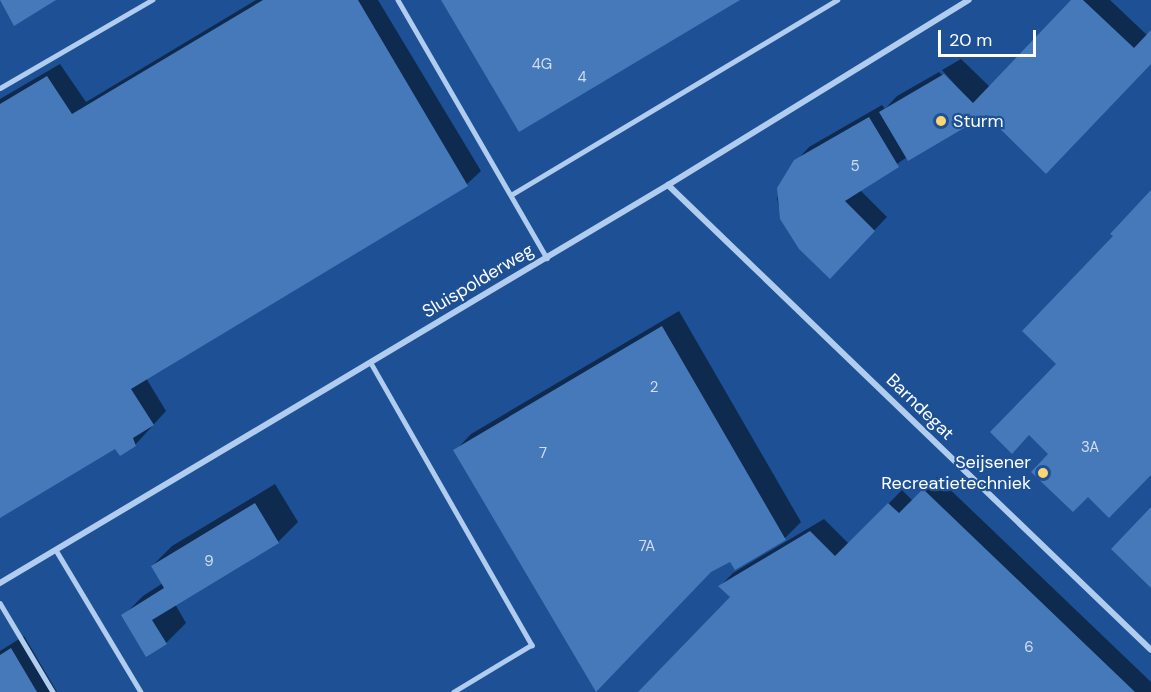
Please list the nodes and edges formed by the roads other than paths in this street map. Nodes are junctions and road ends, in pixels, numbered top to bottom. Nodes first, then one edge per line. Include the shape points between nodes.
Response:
1 (152, 0) edge
2 (398, 0) edge
3 (837, 0) edge
4 (969, 0) edge
5 (0, 88) edge
6 (668, 185) junction
7 (510, 195) junction
8 (547, 258) junction
9 (371, 363) junction
10 (56, 550) junction
11 (0, 583) edge
12 (0, 603) edge
13 (1151, 650) edge
14 (53, 692) edge
15 (141, 692) edge
16 (454, 692) edge

1 - 5 lane
2 - 7 lane
3 - 7 lane
4 - 6 street, Sluispolderweg
6 - 8 street, Sluispolderweg
6 - 13 street, Barndegat
7 - 8 lane
8 - 9 street, Sluispolderweg
9 - 10 street, Sluispolderweg
9 - 16 lane via 532,645
10 - 11 street, Sluispolderweg
10 - 15 lane
12 - 14 lane

